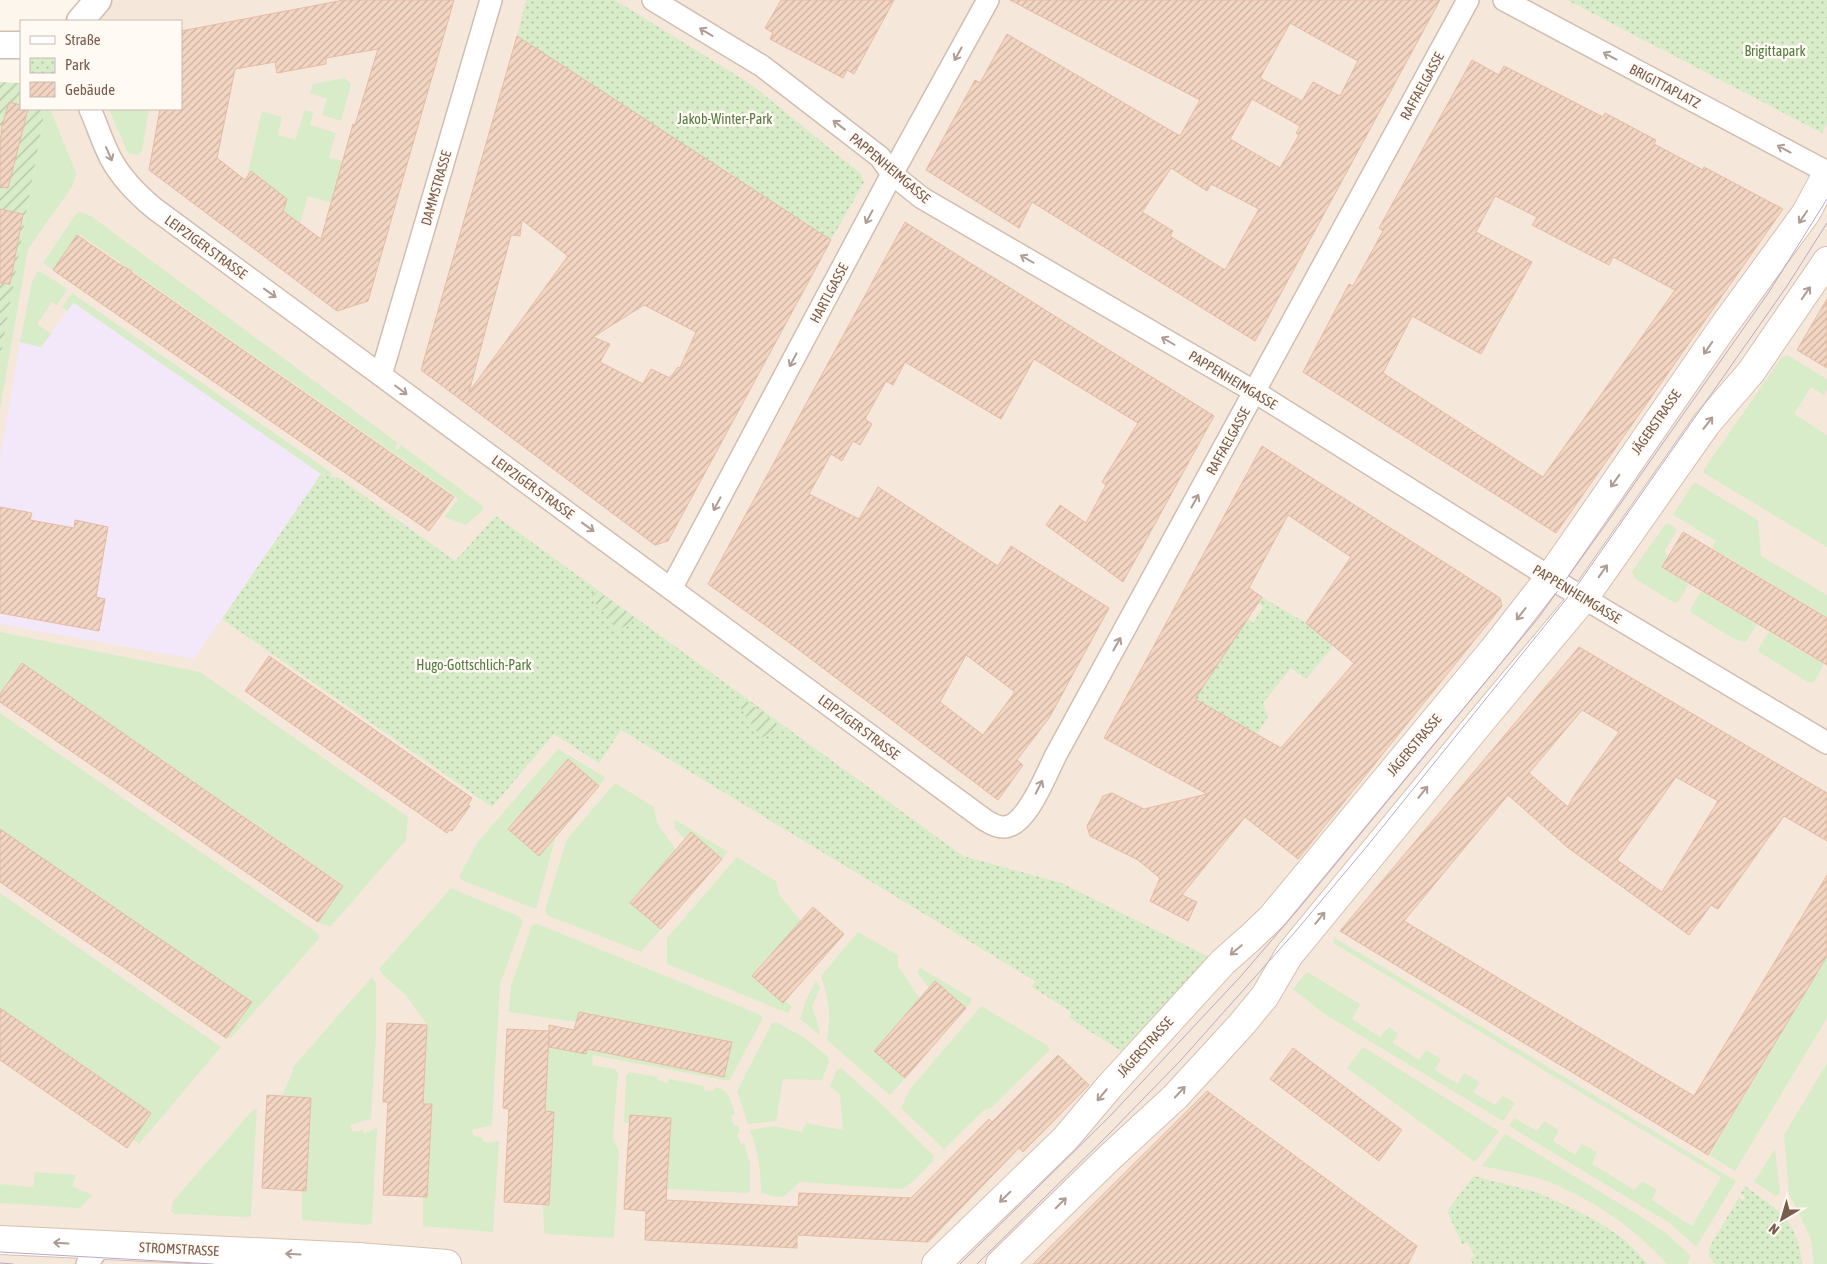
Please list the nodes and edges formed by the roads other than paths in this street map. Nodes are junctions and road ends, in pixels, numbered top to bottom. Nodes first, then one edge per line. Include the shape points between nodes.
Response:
1 (98, 0) edge
2 (491, 0) edge
3 (653, 0) edge
4 (988, 0) edge
5 (1468, 0) edge
6 (1504, 0) edge
7 (81, 20) edge
8 (0, 45) edge
9 (20, 45) edge
10 (90, 110) edge
11 (1827, 173) edge
12 (892, 174) junction
13 (1827, 261) edge
14 (381, 375) junction
15 (1255, 392) junction
16 (1550, 577) junction
17 (672, 587) junction
18 (1584, 598) junction
19 (1827, 743) edge
20 (1012, 826) joint
21 (0, 1240) edge
22 (94, 1255) edge
23 (447, 1264) edge
24 (936, 1264) edge
25 (1000, 1264) edge

1 - 7 street
2 - 14 street, DAMMSTRASSE
12 -> 3 street, PAPPENHEIMGASSE via 880,157 762,66
4 -> 12 street, HARTLGASSE
5 - 15 street, RAFFAELGASSE
11 -> 6 street, BRIGITTAPLATZ
8 - 9 street
10 -> 14 street, LEIPZIGER STRASSE via 111,159 141,197
11 -> 16 main road, JÄGERSTRASSE via 1806,213
15 -> 12 street, PAPPENHEIMGASSE via 922,198
12 -> 17 street, HARTLGASSE
18 -> 13 main road via 1707,423 1751,372
14 -> 17 street, LEIPZIGER STRASSE
15 - 16 street, PAPPENHEIMGASSE
20 -> 15 street, RAFFAELGASSE via 1029,808
16 - 18 street, PAPPENHEIMGASSE
16 -> 24 main road, JÄGERSTRASSE via 1272,917 1223,962 1065,1139
17 - 20 street, LEIPZIGER STRASSE via 985,820 994,825
18 - 19 street, PAPPENHEIMGASSE
25 -> 18 main road via 1175,1097 1242,1024 1265,996 1289,955
22 -> 21 main road, STROMSTRASSE
23 -> 22 main road, STROMSTRASSE via 358,1258

